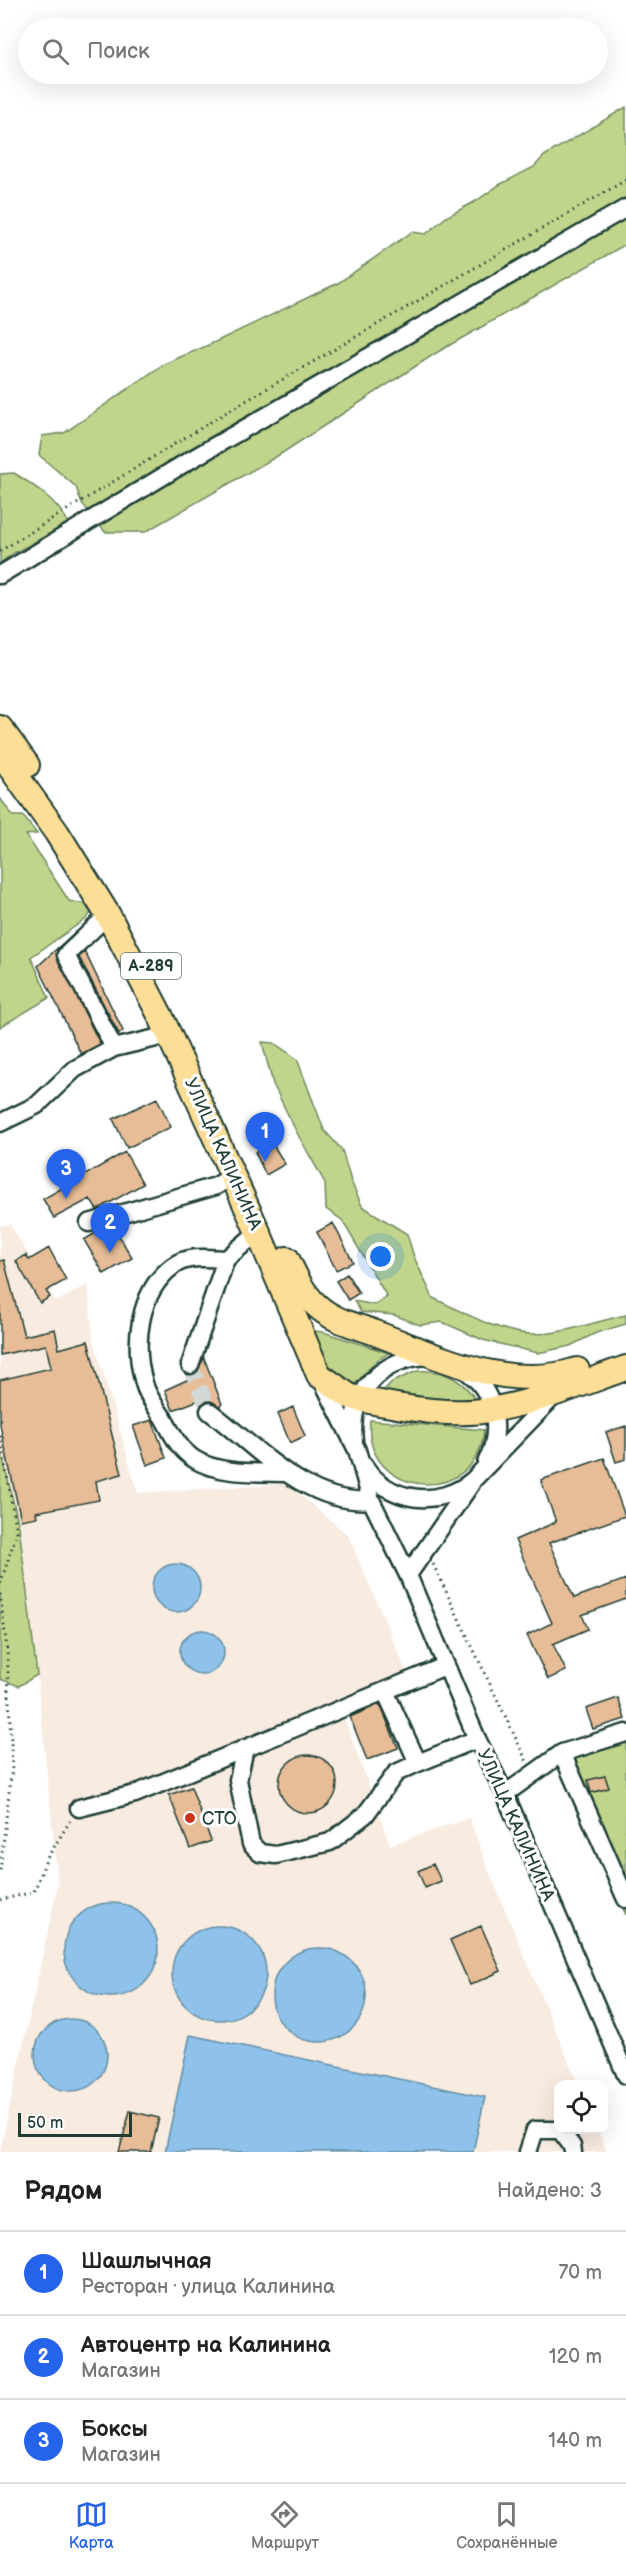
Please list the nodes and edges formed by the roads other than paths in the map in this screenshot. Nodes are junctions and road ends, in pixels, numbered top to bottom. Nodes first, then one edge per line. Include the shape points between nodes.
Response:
1 (626, 208) edge
2 (0, 575) edge
3 (0, 728) edge
4 (0, 753) edge
5 (108, 915) junction
6 (169, 1035) junction
7 (114, 1048) junction
8 (0, 1123) edge
9 (233, 1176) junction
10 (89, 1223) dead end
11 (258, 1232) junction
12 (226, 1259) junction
13 (626, 1353) edge
14 (444, 1360) junction
15 (190, 1365) tunnel mouth
16 (626, 1368) edge
17 (587, 1374) junction
18 (319, 1375) junction
19 (559, 1391) junction
20 (359, 1399) junction
21 (493, 1410) junction
22 (208, 1411) tunnel mouth
23 (357, 1450) junction
24 (287, 1473) junction
25 (478, 1475) junction
26 (370, 1500) junction
27 (408, 1575) junction
28 (445, 1666) junction
29 (385, 1690) junction
30 (626, 1733) edge
31 (477, 1739) junction
32 (245, 1748) junction
33 (562, 1753) junction
34 (418, 1763) junction
35 (505, 1794) junction
36 (79, 1808) road end
37 (626, 1899) edge
38 (626, 2075) edge
39 (528, 2152) edge
40 (573, 2152) edge

1 - 2 street via 184,463
3 - 14 highway, УЛИЦА КАЛИНИНА / А-289 via 70,824 122,908 174,1010 300,1287 316,1306 336,1320
4 - 5 highway, УЛИЦА КАЛИНИНА / А-289 via 57,833
5 - 6 highway, УЛИЦА КАЛИНИНА / А-289
5 - 7 street via 66,955
6 - 7 street
6 - 9 highway, УЛИЦА КАЛИНИНА / А-289
7 - 8 street via 75,1069 37,1106
9 - 10 street via 216,1186
9 - 11 highway, УЛИЦА КАЛИНИНА / А-289
11 - 12 street
11 - 18 highway, УЛИЦА КАЛИНИНА / А-289
12 - 15 street
12 - 24 street via 198,1257 173,1265 153,1289 142,1315 137,1346 144,1385 178,1443 194,1459 231,1472
13 - 17 highway
14 - 17 highway, УЛИЦА КАЛИНИНА via 507,1376 549,1378
14 - 20 street via 413,1357 393,1363 371,1381
14 - 21 street, А-289 via 477,1379
16 - 17 highway
17 - 19 highway
18 - 20 highway
18 - 23 street, УЛИЦА КАЛИНИНА / А-289
19 - 21 highway
19 - 25 street
20 - 21 highway via 448,1412
20 - 23 street via 353,1425
21 - 25 street, А-289 via 495,1441
22 - 24 street
23 - 25 street, А-289 via 378,1482 413,1498 452,1493
23 - 26 street, УЛИЦА КАЛИНИНА
24 - 26 street via 327,1496
25 - 27 street
26 - 27 street, УЛИЦА КАЛИНИНА
27 - 28 street, УЛИЦА КАЛИНИНА
28 - 29 street
28 - 31 street, УЛИЦА КАЛИНИНА
29 - 32 street
29 - 34 street
30 - 33 street
31 - 34 street
31 - 35 street, УЛИЦА КАЛИНИНА
32 - 34 street via 238,1780 251,1844 260,1853 276,1855 330,1842 365,1815 396,1773
32 - 36 street via 135,1794
33 - 35 street
33 - 37 street
35 - 38 street, УЛИЦА КАЛИНИНА
39 - 40 street via 535,2130 560,2130

